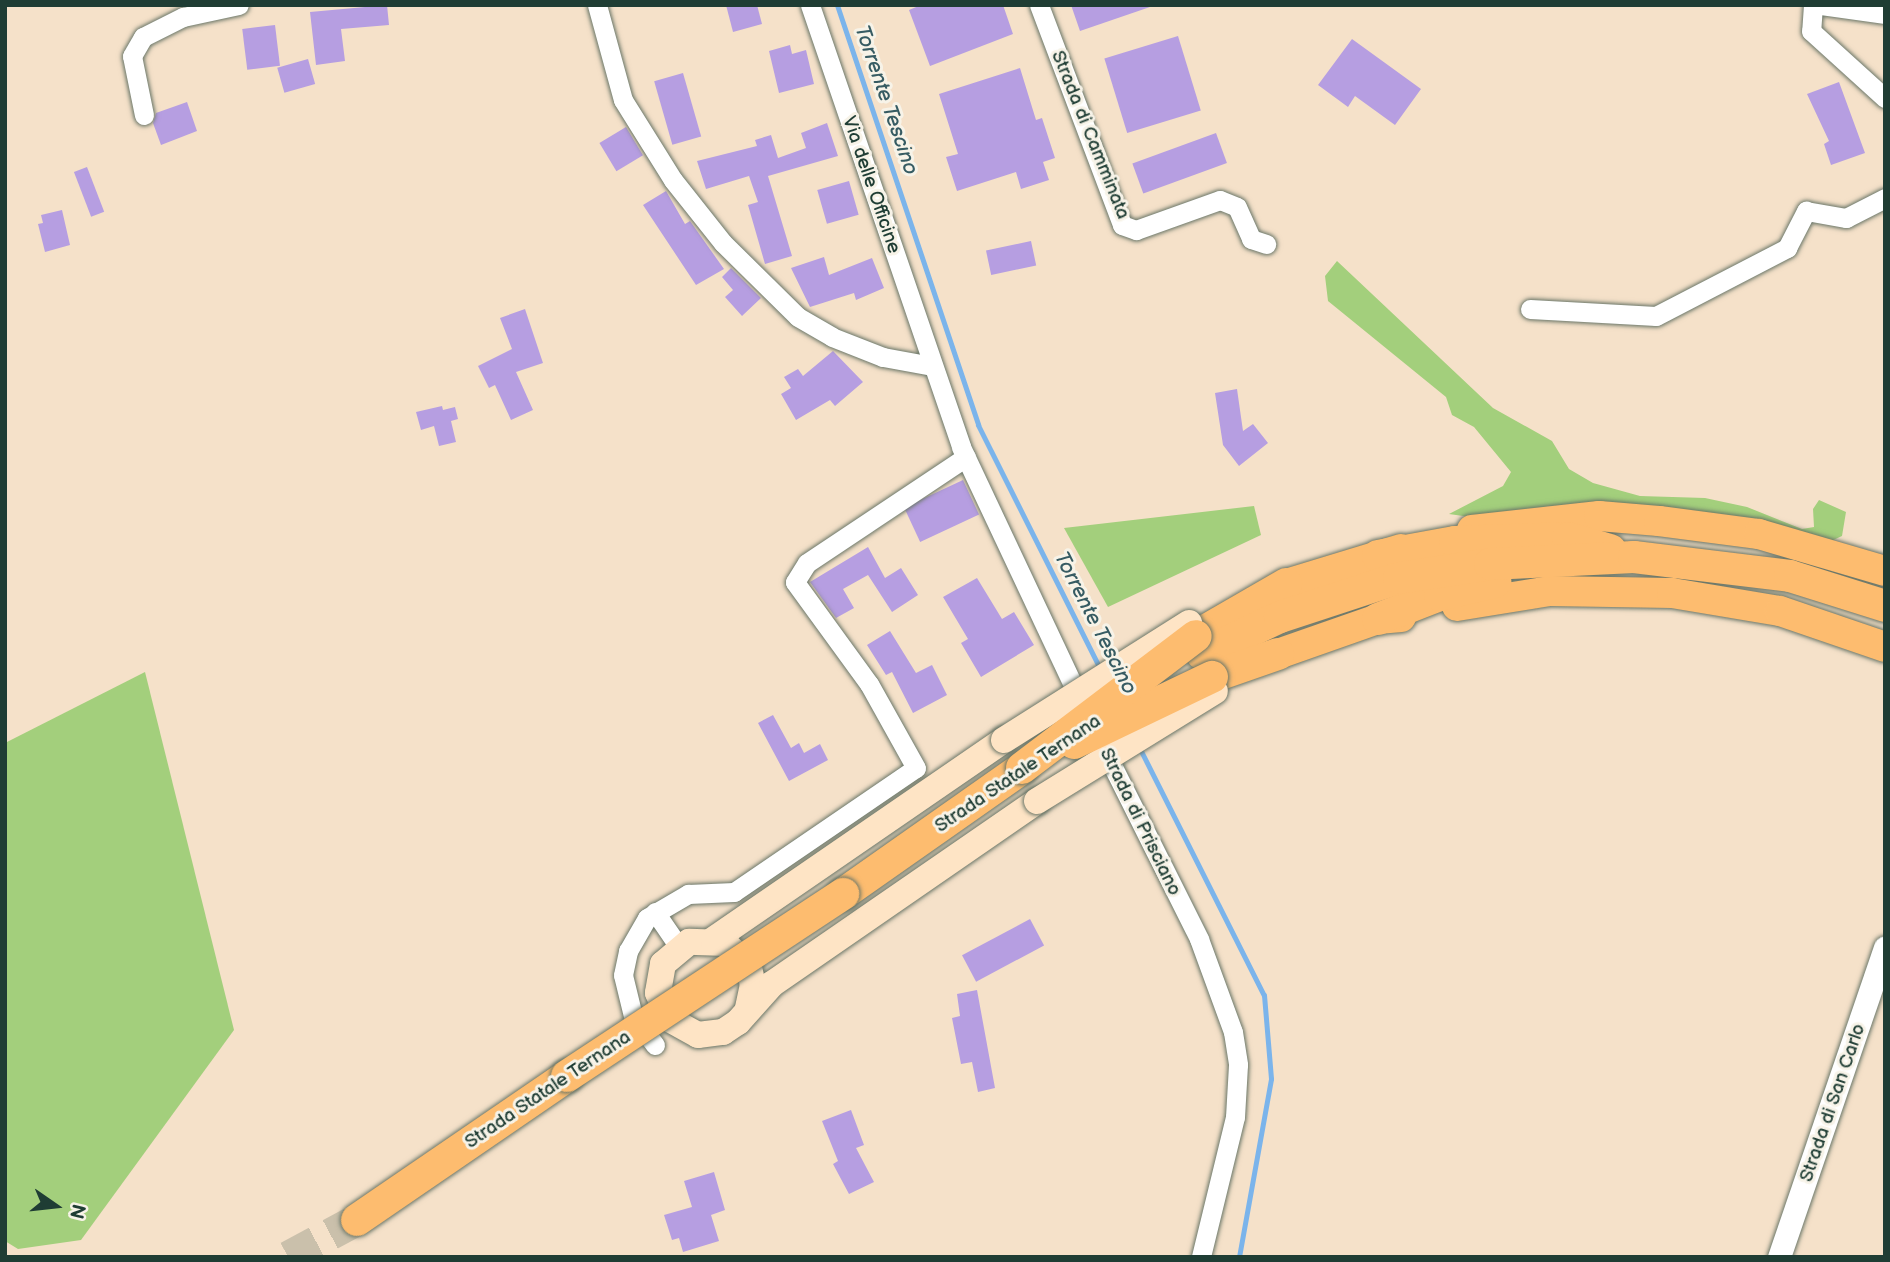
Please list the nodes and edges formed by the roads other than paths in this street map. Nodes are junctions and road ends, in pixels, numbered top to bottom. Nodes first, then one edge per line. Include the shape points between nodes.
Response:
1 (239, 5) edge
2 (597, 5) edge
3 (810, 5) edge
4 (1038, 5) edge
5 (1813, 5) edge
6 (1821, 5) edge
7 (1885, 14) edge
8 (1885, 98) edge
9 (144, 115) dead end
10 (1885, 198) edge
11 (1266, 244) dead end
12 (1530, 309) dead end
13 (932, 366) junction
14 (966, 457) junction
15 (1378, 556) junction
16 (1634, 557) junction
17 (1885, 571) edge
18 (1286, 584) joint
19 (1885, 606) edge
20 (1378, 619) junction
21 (1885, 647) edge
22 (1278, 654) joint
23 (1203, 656) junction
24 (655, 912) junction
25 (713, 940) junction
26 (679, 947) junction
27 (1885, 948) edge
28 (748, 1008) junction
29 (655, 1045) dead end
30 (357, 1220) tunnel mouth
31 (1201, 1257) edge
32 (1779, 1257) edge

1 - 9 street via 183,17 143,37 132,56
2 - 13 street via 623,100 673,180 723,243 798,317 821,331 883,357
3 - 13 street, Via delle Officine
4 - 11 street, Strada di Camminata via 1122,225 1136,230 1220,200 1237,207 1251,239
5 - 8 street via 1811,31
6 - 7 street
10 - 12 street via 1846,218 1806,211 1787,248 1656,316
13 - 14 street, Strada di Prisciano
14 - 24 street via 807,563 795,582 869,684 916,768 734,892 688,894
14 - 31 street, Strada di Prisciano via 1224,998 1238,1065 1235,1117
15 - 16 highway via 1455,542 1568,538
15 - 17 main road via 1455,532 1599,516 1759,534
15 - 18 main road
16 - 19 highway, Strada Statale Ternana via 1790,576
16 - 20 highway via 1440,595
16 - 23 highway, Strada Statale Ternana via 1490,564 1399,578 1280,617
18 - 23 highway
20 - 21 main road via 1550,591 1630,591 1780,611
20 - 22 main road
22 - 23 highway
23 - 25 main road, bridge via 1004,740
23 - 28 main road, bridge via 1037,801 772,984
23 - 30 highway, Strada Statale Ternana, bridge via 1022,768 844,894
24 - 26 street
24 - 29 street via 636,935 623,975 633,1016
25 - 26 main road
25 - 28 main road via 734,948 749,967 753,985
26 - 28 main road via 663,964 657,984 662,1008 678,1027 714,1035 732,1028
27 - 32 street, Strada di San Carlo

